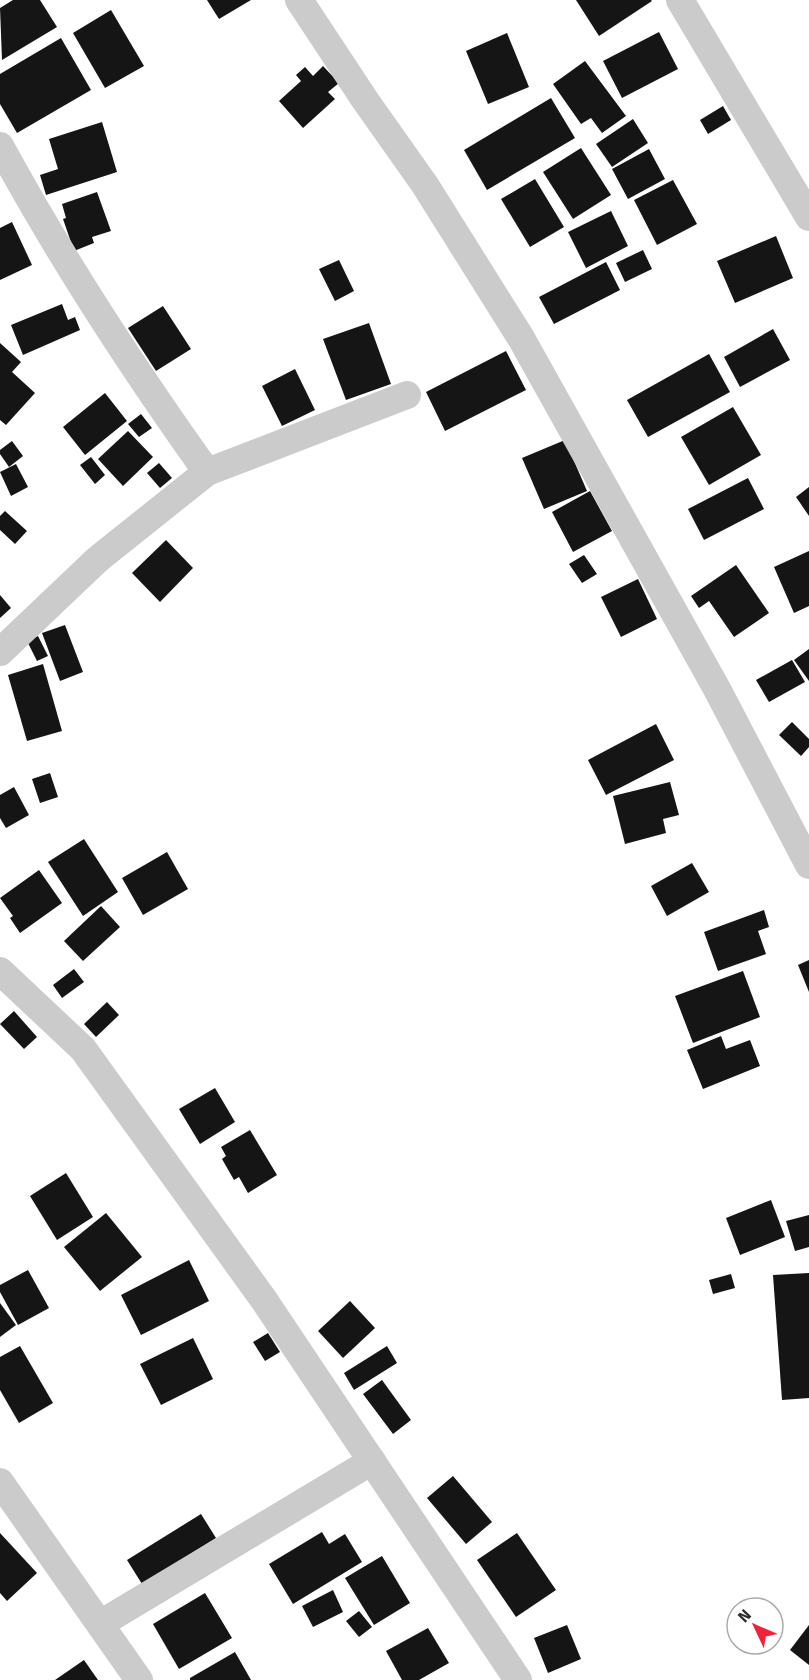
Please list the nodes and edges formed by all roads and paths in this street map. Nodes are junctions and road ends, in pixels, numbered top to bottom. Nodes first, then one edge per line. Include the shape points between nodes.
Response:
1 (299, 0) edge
2 (680, 0) edge
3 (0, 146) edge
4 (809, 218) edge
5 (407, 395) dead end
6 (207, 472) junction
7 (0, 652) edge
8 (809, 865) edge
9 (0, 971) edge
10 (372, 1461) junction
11 (0, 1482) edge
12 (100, 1624) junction
13 (140, 1680) edge
14 (518, 1680) edge

1 - 8 street via 425,185 520,338 717,689
2 - 4 street
3 - 6 street via 76,279
5 - 6 street
6 - 7 street via 98,560
9 - 10 street via 83,1049 264,1300
10 - 12 street
10 - 14 street
11 - 12 street
12 - 13 street

